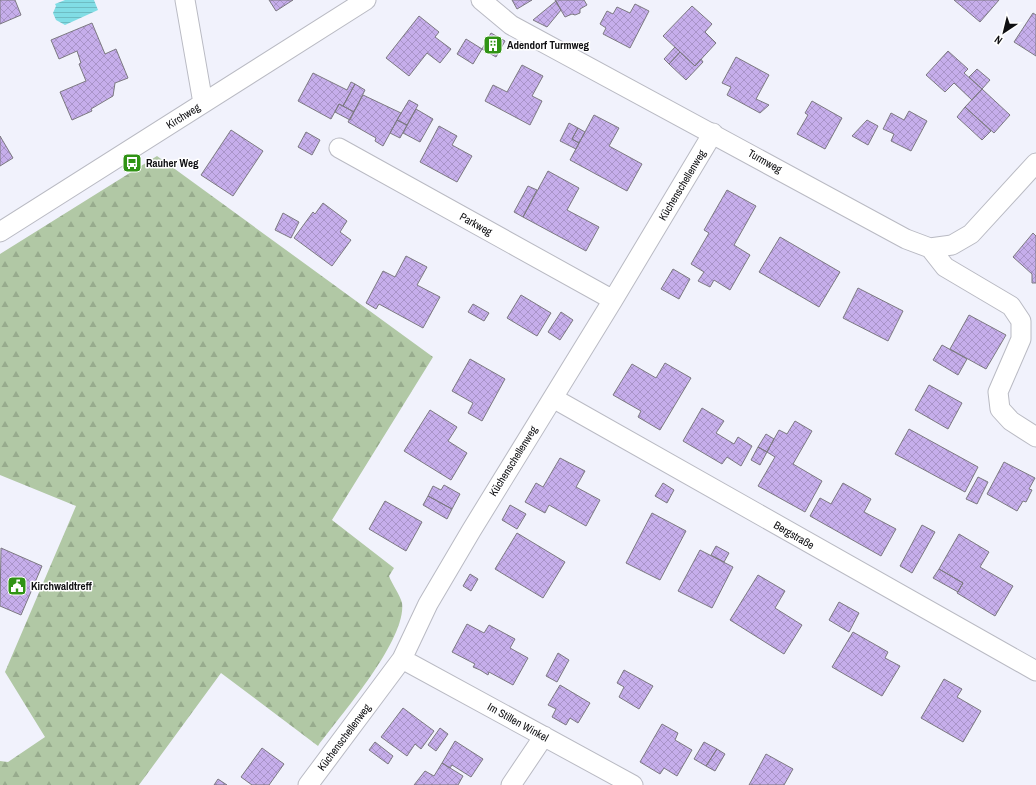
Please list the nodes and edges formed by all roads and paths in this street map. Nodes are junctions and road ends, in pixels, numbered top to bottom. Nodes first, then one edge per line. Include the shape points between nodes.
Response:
1 (185, 0) edge
2 (366, 0) edge
3 (482, 0) edge
4 (203, 103) junction
5 (713, 133) junction
6 (339, 148) dead end
7 (1036, 163) edge
8 (0, 232) edge
9 (930, 248) junction
10 (613, 300) junction
11 (553, 398) junction
12 (1036, 437) edge
13 (402, 659) junction
14 (1036, 671) edge
15 (544, 736) junction
16 (308, 785) edge
17 (511, 785) edge
18 (633, 785) edge

1 - 4 street
2 - 4 street, Kirchweg
3 - 5 street, Turmweg via 511,24
4 - 8 street, Kirchweg
5 - 9 street, Turmweg via 906,239
5 - 10 street, Küchenschellenweg
6 - 10 street, Parkweg
7 - 9 street, Turmweg via 971,234 952,245
9 - 12 street via 945,267 1011,306 1021,321 1021,339 998,392 1000,410 1011,421
10 - 11 street, Küchenschellenweg
11 - 13 street, Küchenschellenweg via 428,604
11 - 14 street, Bergstraße
13 - 15 street, Im Stillen Winkel
13 - 16 street, Küchenschellenweg
15 - 17 street
15 - 18 street, Im Stillen Winkel

